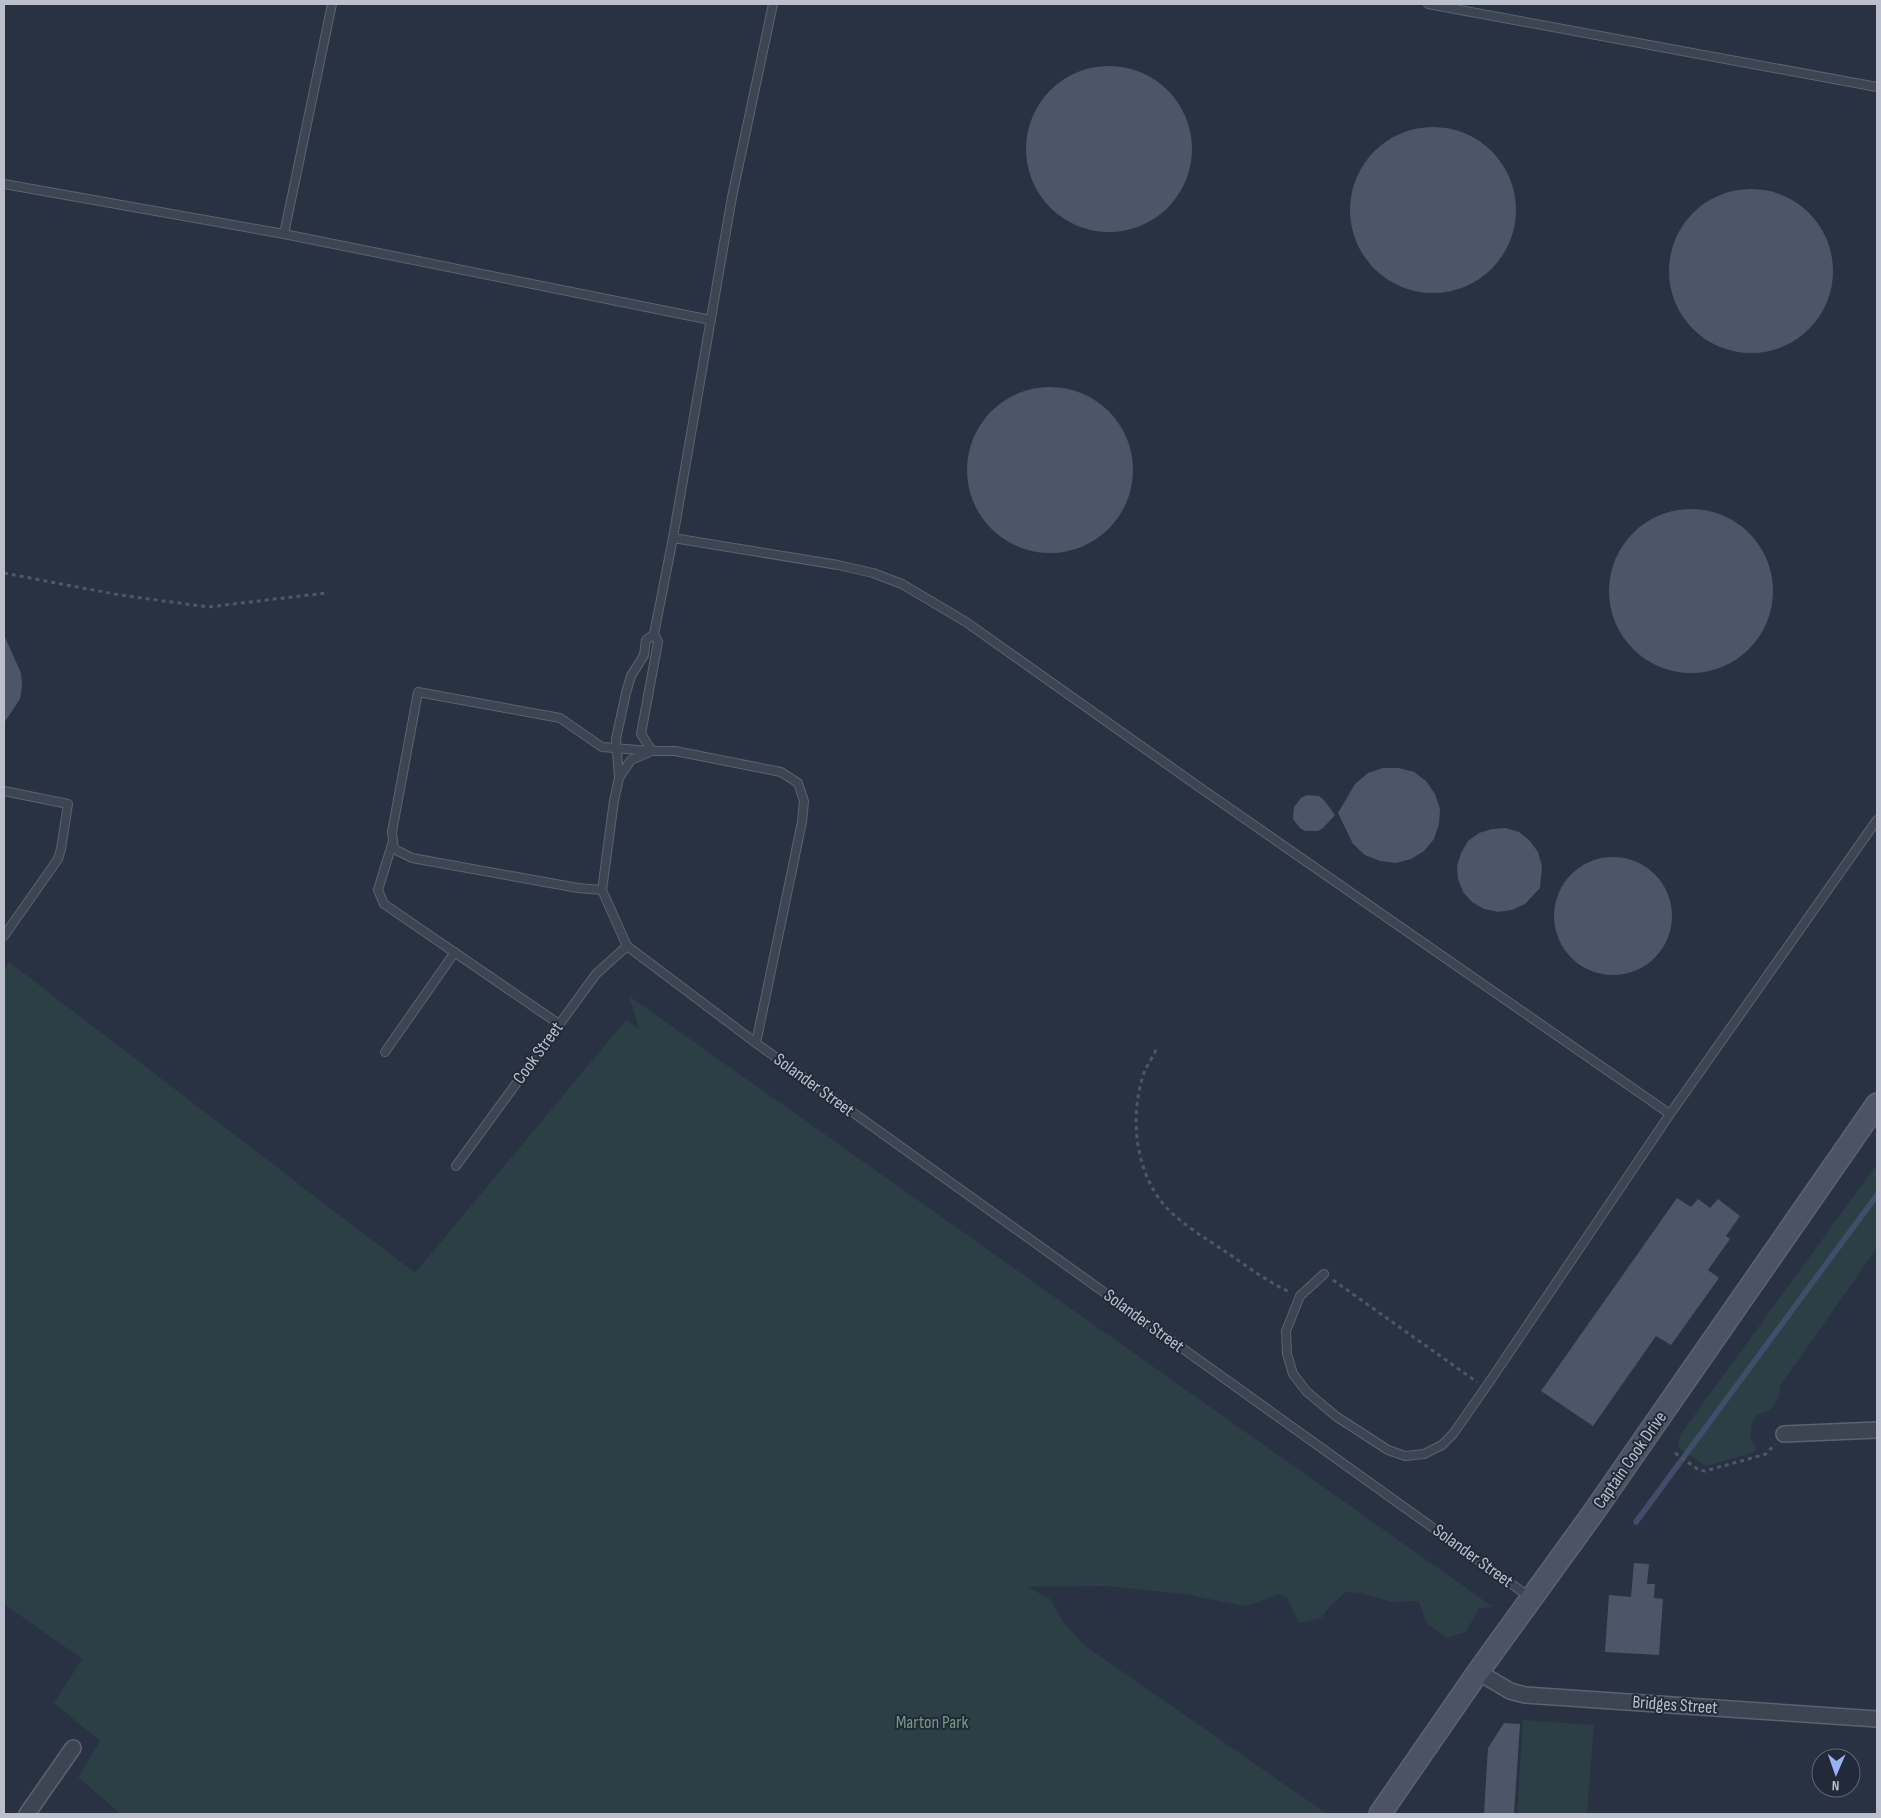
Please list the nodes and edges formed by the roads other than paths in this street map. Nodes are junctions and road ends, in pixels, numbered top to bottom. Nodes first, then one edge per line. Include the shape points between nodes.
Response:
1 (332, 4) edge
2 (773, 4) edge
3 (1428, 4) edge
4 (1877, 87) edge
5 (4, 184) edge
6 (284, 234) junction
7 (711, 320) junction
8 (673, 538) junction
9 (654, 634) junction
10 (617, 748) junction
11 (652, 751) junction
12 (620, 778) junction
13 (4, 792) edge
14 (1877, 820) edge
15 (393, 840) junction
16 (602, 890) junction
17 (4, 936) edge
18 (627, 946) junction
19 (454, 952) junction
20 (559, 1024) junction
21 (756, 1043) junction
22 (385, 1052) dead end
23 (1877, 1104) edge
24 (1670, 1114) junction
25 (456, 1166) dead end
26 (1324, 1274) road end
27 (1877, 1430) edge
28 (1784, 1434) road end
29 (1532, 1598) junction
30 (1478, 1672) junction
31 (1877, 1719) edge
32 (73, 1748) dead end
33 (27, 1814) edge
34 (1380, 1814) edge

1 - 6 lane
2 - 7 lane via 732,197
3 - 4 lane
5 - 6 lane
6 - 7 lane
7 - 8 lane
8 - 9 lane
8 - 24 lane via 856,569 902,584 966,622
9 - 10 lane via 646,640 644,655 631,676 616,739
9 - 11 lane via 658,642 642,734
10 - 11 lane
10 - 12 lane
10 - 15 lane via 602,747 560,718 418,692
11 - 12 lane, Solander Street via 631,760
11 - 21 lane, Solander Street via 675,751 781,772 798,783 804,801 802,822
12 - 16 lane, Solander Street
13 - 17 lane via 68,804 58,858
14 - 24 lane
15 - 16 lane via 394,849 412,858
15 - 19 lane via 378,890 384,904
16 - 18 lane, Solander Street
18 - 20 lane, Cook Street via 596,974
18 - 21 lane, Solander Street
19 - 20 lane
19 - 22 lane
20 - 25 lane, Cook Street
21 - 29 lane, Solander Street
23 - 29 main road, Captain Cook Drive
24 - 26 lane via 1490,1381 1442,1446 1424,1454 1405,1456 1388,1450 1337,1417 1307,1392 1293,1374 1287,1354 1286,1331 1300,1296
27 - 28 street
29 - 30 main road, Captain Cook Drive
30 - 31 street, Bridges Street via 1510,1691 1525,1695
30 - 34 main road, Captain Cook Drive
32 - 33 street

